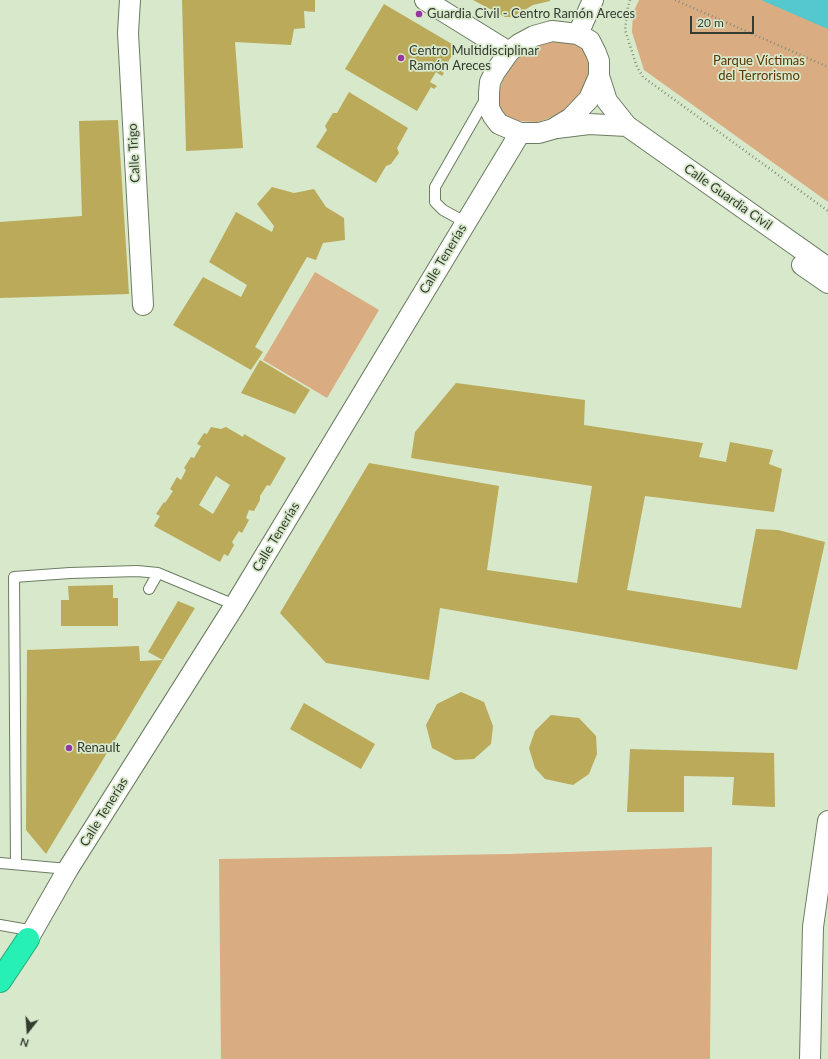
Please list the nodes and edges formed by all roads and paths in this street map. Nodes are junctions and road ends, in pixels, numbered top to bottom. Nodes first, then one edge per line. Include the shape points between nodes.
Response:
1 (130, 0) edge
2 (424, 0) edge
3 (593, 0) edge
4 (630, 0) edge
5 (675, 0) edge
6 (578, 34) junction
7 (509, 52) junction
8 (828, 67) edge
9 (599, 76) junction
10 (489, 93) junction
11 (627, 126) junction
12 (553, 129) junction
13 (520, 133) junction
14 (710, 185) junction
15 (828, 211) edge
16 (465, 222) junction
17 (828, 268) edge
18 (828, 283) edge
19 (143, 305) dead end
20 (158, 573) junction
21 (149, 589) dead end
22 (235, 605) junction
23 (828, 821) edge
24 (0, 863) edge
25 (16, 864) junction
26 (68, 869) junction
27 (0, 925) edge
28 (31, 935) junction
29 (0, 958) edge
30 (0, 981) edge
31 (810, 1059) edge

1 - 19 street, Calle Trigo via 128,33
2 - 7 street
3 - 6 street
4 - 15 path via 625,30 643,77
5 - 8 path
6 - 7 street via 552,31 534,36
6 - 9 street via 590,41 600,61
7 - 10 street via 490,82
9 - 11 street, Calle Guardia Civil via 607,101
9 - 12 street via 589,99 571,118
10 - 13 street via 489,108 499,124
10 - 16 lane via 435,187 435,202 443,210
11 - 12 street via 589,124
11 - 14 street, Calle Guardia Civil
12 - 13 street
13 - 16 street, Calle Tenerías
14 - 17 street, Calle Guardia Civil
14 - 18 street via 722,204 739,219
16 - 22 street, Calle Tenerías
20 - 21 lane
20 - 22 lane
20 - 25 lane via 137,571 14,577
22 - 26 street, Calle Tenerías
23 - 31 street via 813,927
24 - 25 lane
25 - 26 lane
26 - 28 street, Calle Tenerías
27 - 28 lane
28 - 29 highway
28 - 30 highway

